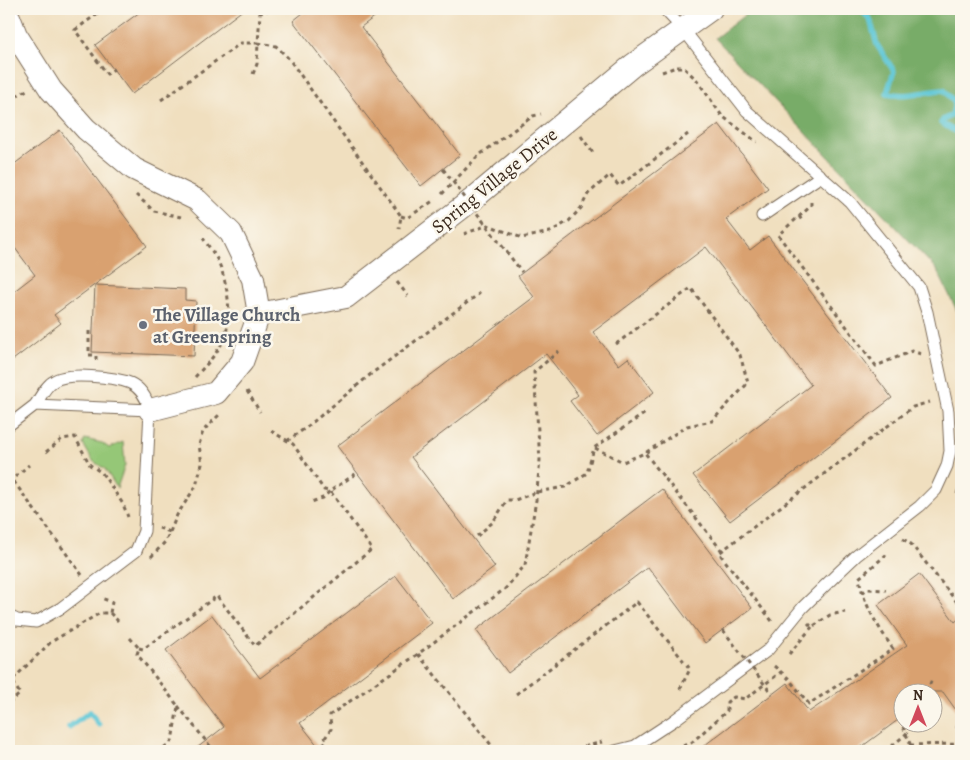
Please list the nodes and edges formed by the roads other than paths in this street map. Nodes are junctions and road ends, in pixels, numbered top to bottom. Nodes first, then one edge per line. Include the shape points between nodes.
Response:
1 (664, 9) edge
2 (711, 9) edge
3 (9, 17) edge
4 (683, 29) junction
5 (821, 176) junction
6 (762, 216) dead end
7 (259, 314) junction
8 (35, 405) junction
9 (150, 410) junction
10 (9, 425) edge
11 (9, 616) edge
12 (615, 751) edge

1 - 4 lane
2 - 4 street, Spring Village Drive
3 - 7 street via 16,35 51,90 86,129 134,169 198,200 231,233 253,279
4 - 5 lane via 747,111
4 - 7 street, Spring Village Drive via 346,297
5 - 6 lane
5 - 12 lane via 850,202 918,287 929,320 948,412 950,451 947,466 936,490 837,574 803,607 768,650 658,731 635,746
7 - 9 street via 242,362 216,393
8 - 9 lane
8 - 9 lane via 53,381 66,377 109,378 131,384 146,397
8 - 10 lane
9 - 11 lane via 144,530 136,551 61,608 36,622

